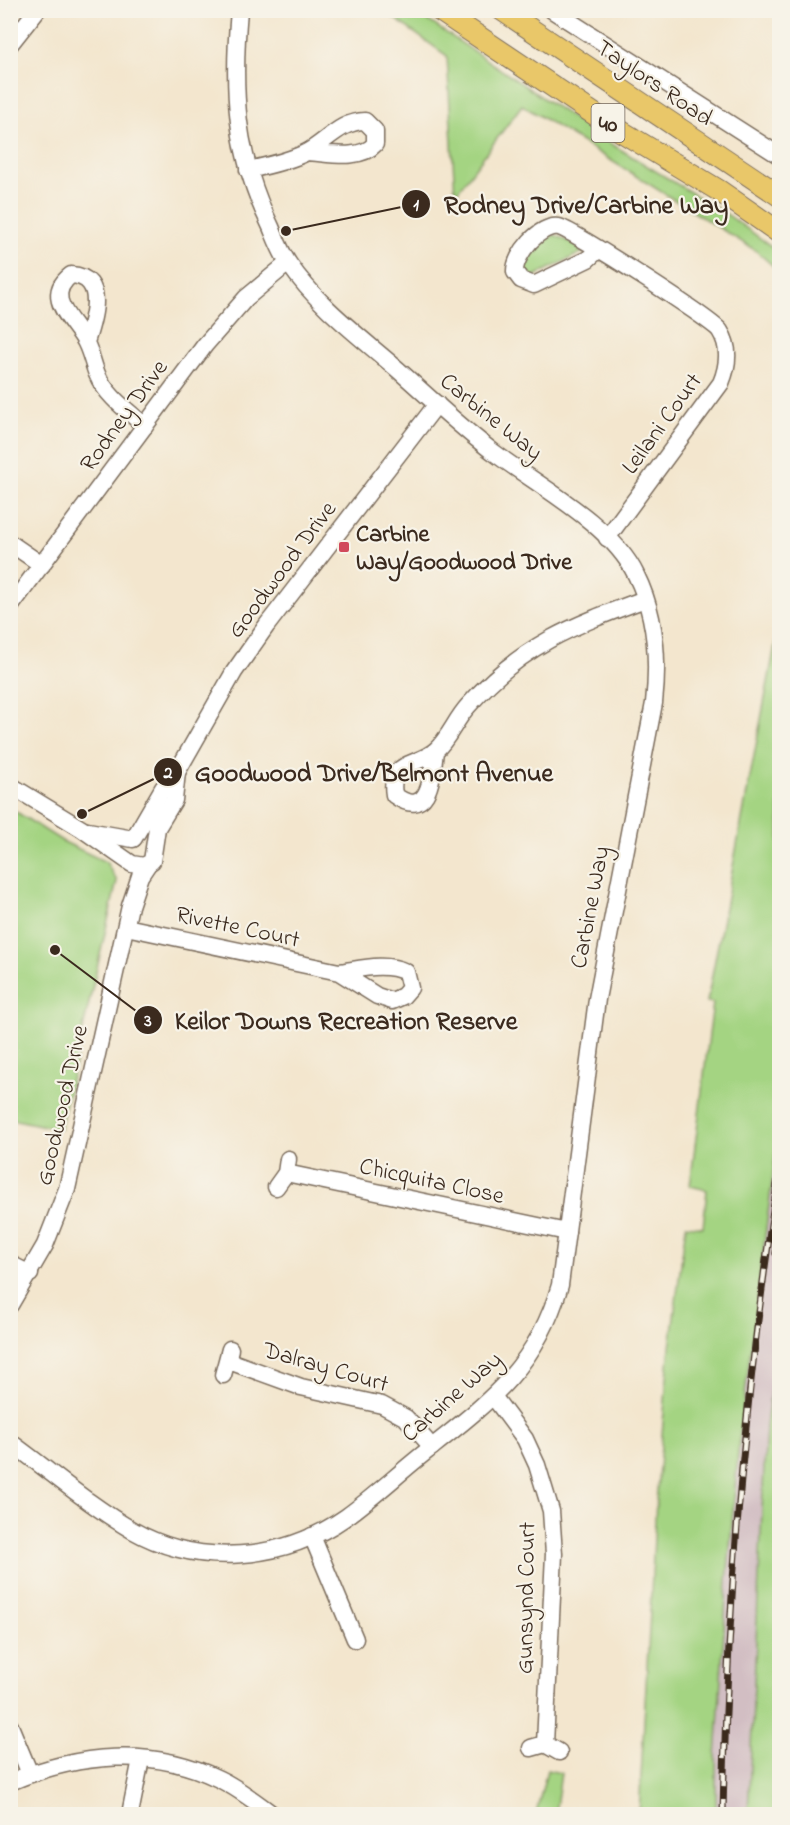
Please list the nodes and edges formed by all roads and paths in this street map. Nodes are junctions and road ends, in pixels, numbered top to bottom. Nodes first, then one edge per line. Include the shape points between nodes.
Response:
1 (37, 10) edge
2 (239, 10) edge
3 (439, 10) edge
4 (502, 10) edge
5 (552, 10) edge
6 (10, 44) edge
7 (307, 152) dead end
8 (780, 156) edge
9 (248, 170) junction
10 (780, 196) edge
11 (780, 233) edge
12 (598, 250) junction
13 (288, 263) junction
14 (86, 342) dead end
15 (437, 404) junction
16 (145, 426) junction
17 (607, 538) junction
18 (10, 543) edge
19 (42, 565) junction
20 (645, 599) junction
21 (10, 608) edge
22 (435, 751) dead end
23 (177, 772) junction
24 (10, 784) edge
25 (82, 829) junction
26 (134, 838) junction
27 (153, 846) junction
28 (128, 860) junction
29 (148, 864) junction
30 (130, 906) junction
31 (126, 927) junction
32 (339, 972) dead end
33 (284, 1173) dead end
34 (567, 1232) junction
35 (10, 1264) edge
36 (30, 1274) junction
37 (10, 1305) edge
38 (227, 1362) dead end
39 (493, 1396) junction
40 (10, 1442) edge
41 (432, 1447) junction
42 (312, 1536) junction
43 (355, 1640) dead end
44 (10, 1726) edge
45 (545, 1748) dead end
46 (141, 1759) junction
47 (30, 1774) junction
48 (10, 1782) edge
49 (130, 1815) edge
50 (272, 1815) edge

1 - 6 street
2 - 9 street, Carbine Way via 235,109
3 - 11 main road, 40
4 - 10 main road, Taylors Road / 40
5 - 8 street
7 - 9 street
9 - 13 street, Carbine Way
12 - 12 street, Leilani Court via 588,259 534,285 521,280 515,272 520,257 547,228 564,229
12 - 17 street, Leilani Court via 720,330 727,345 728,365 721,383
13 - 15 street, Carbine Way via 316,298
13 - 16 street, Rodney Drive via 246,298 205,345
14 - 16 street via 98,376 114,398
15 - 17 street, Carbine Way via 493,452
15 - 23 street, Goodwood Drive via 267,625 207,716
16 - 19 street, Rodney Drive
17 - 20 street, Carbine Way via 636,574
18 - 19 street
19 - 21 street, Rodney Drive
20 - 22 street via 578,623 527,652 468,706
20 - 34 street, Carbine Way via 655,636 654,703 604,954
23 - 26 street, Goodwood Drive
23 - 27 street, Goodwood Drive via 174,800 160,822
24 - 25 street
25 - 26 street
25 - 28 street
26 - 27 street via 147,839
26 - 28 street via 125,848
27 - 29 street via 154,856
28 - 29 street via 136,866
28 - 30 street, Goodwood Drive
29 - 30 street, Goodwood Drive
30 - 31 street, Goodwood Drive
31 - 32 street, Rivette Court
31 - 36 street, Goodwood Drive via 67,1189
33 - 34 street, Chicquita Close
34 - 39 street, Carbine Way via 560,1285 547,1324 519,1371
35 - 36 street
36 - 37 street, Goodwood Drive
38 - 41 street, Dalray Court via 301,1387 382,1405 406,1418
39 - 41 street, Carbine Way
39 - 45 street, Gunsynd Court via 525,1439 550,1510 554,1554
40 - 42 street, Carbine Way via 109,1515 156,1542 178,1549 246,1555
41 - 42 street, Carbine Way via 347,1517
42 - 43 street
44 - 47 street
46 - 47 street via 93,1758 65,1762
46 - 49 street
46 - 50 street via 166,1762 219,1778
47 - 48 street

